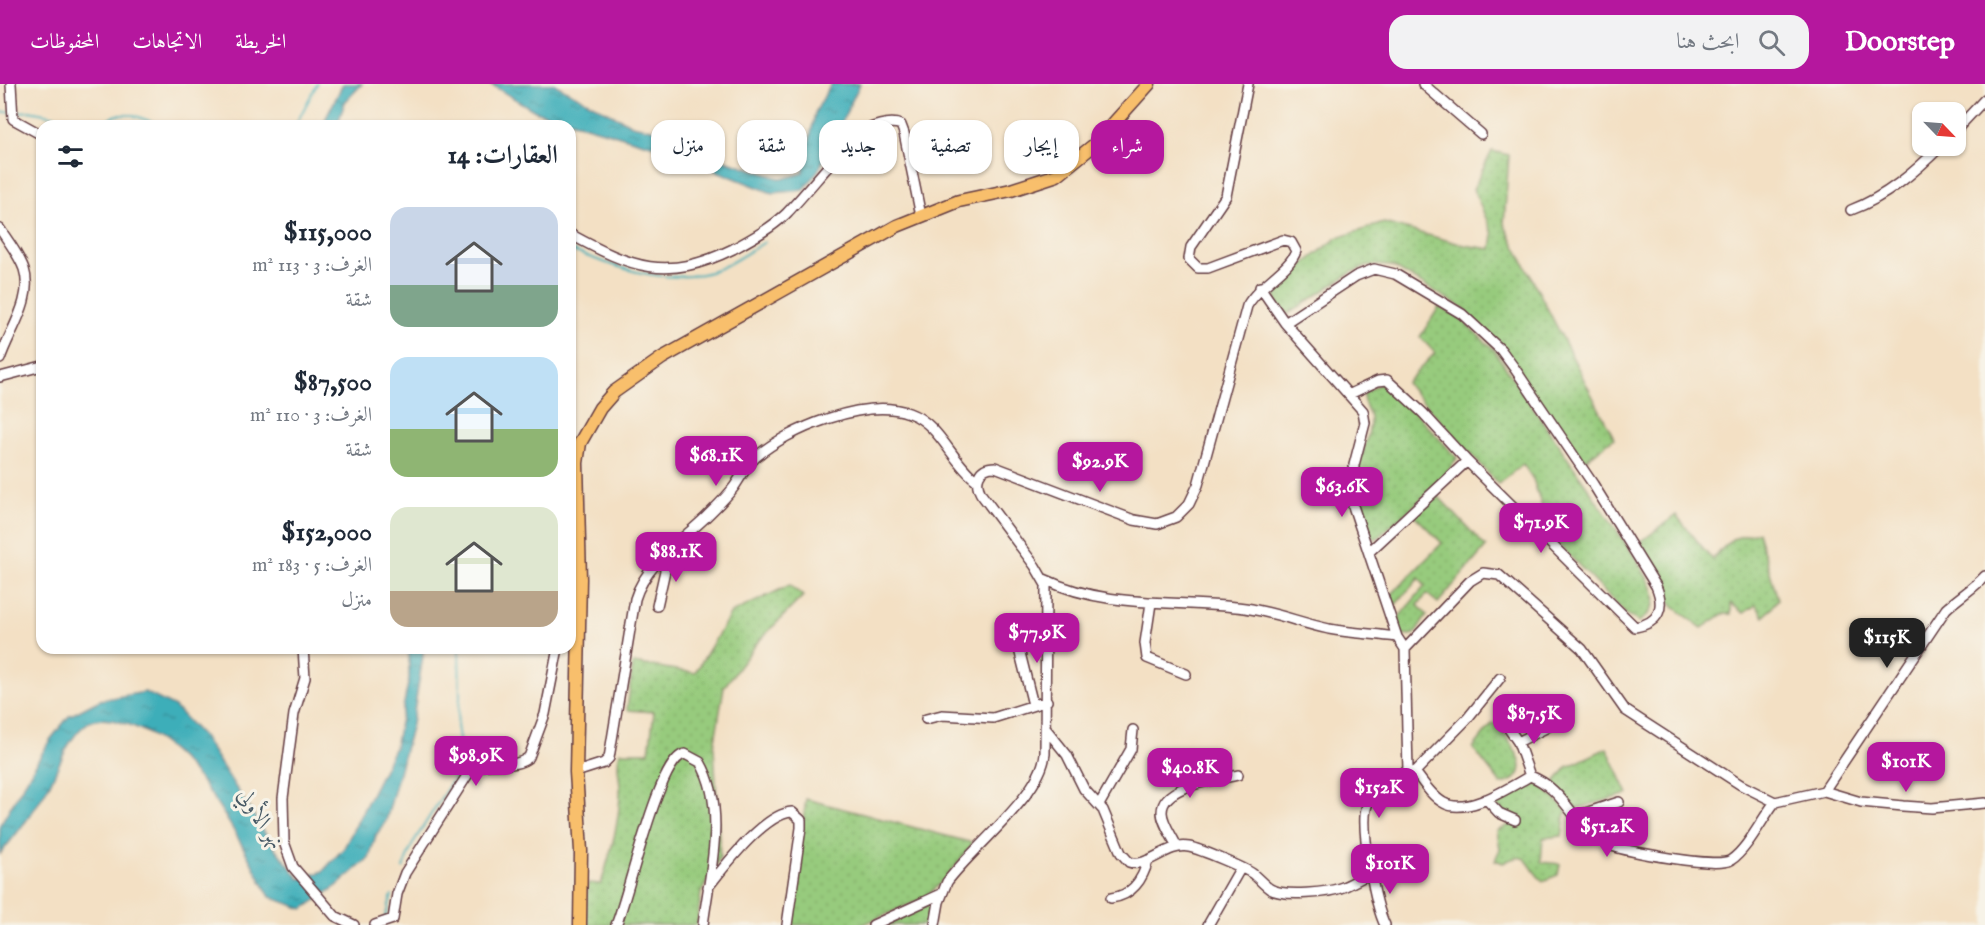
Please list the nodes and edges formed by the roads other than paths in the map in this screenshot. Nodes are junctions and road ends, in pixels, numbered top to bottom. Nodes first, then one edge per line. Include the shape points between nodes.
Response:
1 (11, 84) edge
2 (1149, 84) edge
3 (1248, 84) edge
4 (1423, 84) edge
5 (1985, 99) edge
6 (1966, 119) edge
7 (36, 132) edge
8 (1481, 134) dead end
9 (1930, 156) edge
10 (1851, 210) dead end
11 (921, 216) junction
12 (0, 229) edge
13 (576, 237) edge
14 (1260, 287) junction
15 (1286, 323) junction
16 (0, 359) edge
17 (36, 368) edge
18 (0, 377) edge
19 (1350, 394) junction
20 (576, 440) edge
21 (576, 456) edge
22 (1467, 461) junction
23 (976, 480) junction
24 (669, 552) junction
25 (1369, 552) junction
26 (1985, 576) edge
27 (580, 579) junction
28 (1044, 579) junction
29 (576, 585) edge
30 (1151, 603) junction
31 (657, 606) dead end
32 (1397, 637) junction
33 (1011, 640) dead end
34 (1405, 649) junction
35 (303, 654) edge
36 (557, 654) edge
37 (1186, 674) dead end
38 (1500, 678) dead end
39 (1047, 701) junction
40 (1033, 705) junction
41 (926, 719) dead end
42 (1546, 728) dead end
43 (1046, 729) junction
44 (1509, 729) dead end
45 (1133, 730) dead end
46 (1518, 742) junction
47 (1412, 771) junction
48 (576, 772) junction
49 (1238, 775) dead end
50 (1530, 776) junction
51 (1824, 791) junction
52 (1486, 799) junction
53 (1619, 802) dead end
54 (1775, 802) junction
55 (1985, 803) edge
56 (1100, 805) junction
57 (1576, 816) junction
58 (1515, 820) dead end
59 (1178, 847) junction
60 (1148, 860) junction
61 (1240, 869) junction
62 (1372, 873) junction
63 (708, 887) junction
64 (941, 894) junction
65 (1111, 898) dead end
66 (354, 925) edge
67 (375, 925) edge
68 (580, 925) edge
69 (616, 925) edge
70 (703, 925) edge
71 (786, 925) edge
72 (873, 925) edge
73 (935, 925) edge
74 (1208, 925) edge
75 (1385, 925) edge

1 - 7 street via 13,119
2 - 11 main road via 1094,145 1057,175 958,201
3 - 14 street via 1226,196 1189,255 1191,262 1203,268 1278,241 1291,242 1296,251 1292,260
4 - 8 street
5 - 6 street
9 - 10 street via 1882,196
11 - 13 street via 904,133 896,123 860,133 778,221 702,263 676,269 648,267 610,255
11 - 20 main road via 865,243 654,364 614,392
12 - 16 street via 22,265 26,286 23,304
14 - 15 street
14 - 23 street via 1245,313 1195,492 1186,509 1176,517 1156,524 1134,520 995,467 984,469
15 - 19 street
15 - 22 street via 1356,276 1374,270 1395,274 1462,314 1501,351 1593,484 1656,586 1662,600 1658,614 1643,626 1635,627
17 - 18 street
19 - 22 street via 1387,380
19 - 25 street via 1365,417 1354,465 1352,497
21 - 27 main road
22 - 25 street
23 - 24 street via 933,429 916,416 898,410 851,412 814,423 757,456 725,498
23 - 28 street via 981,494
24 - 31 street
24 - 48 street via 647,575 635,600 609,759
25 - 32 street
26 - 51 street via 1946,609
27 - 29 street
27 - 48 main road
28 - 30 street via 1084,594
28 - 39 street
30 - 32 street via 1246,608 1328,628
30 - 37 street via 1144,643 1147,658
32 - 34 street
33 - 40 street via 1019,649
34 - 47 street
34 - 54 street via 1470,580 1483,573 1499,575 1582,649 1625,711 1740,785
35 - 66 street via 305,678 294,714 283,798 284,842 293,867 339,919
36 - 67 street via 546,714 530,757 520,763 487,764 470,771 405,873 393,919
38 - 47 street via 1467,719
39 - 40 street
39 - 43 street
40 - 41 street via 993,718 942,715
42 - 46 street
43 - 56 street via 1067,755 1084,789
43 - 64 street via 1044,762 1036,781 960,866
44 - 46 street
45 - 56 street via 1131,749
46 - 50 street
47 - 52 street via 1439,800 1449,805
47 - 62 street via 1385,785 1367,806 1365,826
48 - 68 main road
49 - 59 street via 1178,789 1166,801 1163,817
50 - 52 street
50 - 57 street via 1541,780
51 - 54 street
51 - 55 street via 1861,802 1922,808
52 - 58 street via 1499,813
53 - 57 street
54 - 57 street via 1734,857 1721,863 1659,857 1608,845
56 - 60 street via 1125,859 1133,864
59 - 60 street
59 - 61 street via 1199,849
60 - 65 street via 1145,872 1129,892
61 - 62 street via 1280,893 1328,891
61 - 74 street
62 - 75 street
63 - 69 street via 714,832 712,800 700,762 691,755 680,754 657,794
63 - 70 street
63 - 71 street via 736,852 771,820 792,812 801,820 801,828
64 - 72 street
64 - 73 street

